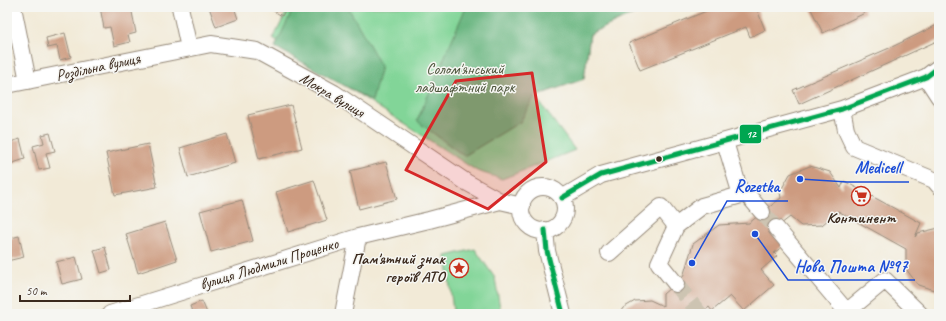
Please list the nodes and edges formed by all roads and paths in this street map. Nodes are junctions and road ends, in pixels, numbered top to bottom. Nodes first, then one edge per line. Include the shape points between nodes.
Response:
1 (13, 7) edge
2 (180, 7) edge
3 (189, 48) junction
4 (939, 68) edge
5 (926, 77) junction
6 (28, 81) junction
7 (7, 85) edge
8 (939, 98) edge
9 (842, 109) junction
10 (725, 142) junction
11 (939, 186) edge
12 (741, 195) junction
13 (562, 198) junction
14 (500, 201) junction
15 (522, 206) junction
16 (762, 212) tunnel mouth
17 (676, 226) junction
18 (776, 228) tunnel mouth
19 (546, 230) junction
20 (358, 237) junction
21 (608, 253) dead end
22 (676, 284) tunnel mouth
23 (845, 313) edge
24 (110, 314) edge
25 (343, 314) edge
26 (563, 314) edge
27 (920, 314) edge

1 - 6 street
2 - 3 street
3 - 6 street, Роздільна вулиця
3 - 14 street, Мокра вулиця via 211,44 257,51 334,93 466,182
4 - 5 street
5 - 8 street
5 - 9 street
6 - 7 street, Роздільна вулиця
9 - 10 street
9 - 11 street via 846,130 854,147 934,180
10 - 12 street
10 - 13 street via 601,175
12 - 16 street via 747,194
12 - 17 street via 702,206
13 - 15 street via 552,189 539,188 527,194
13 - 19 street via 565,204 563,218 554,228
14 - 15 street, вулиця Людмили Проценко
14 - 20 street, вулиця Людмили Проценко
15 - 19 street via 522,213 529,225 534,229
17 - 21 street via 661,208
17 - 22 street via 659,263
18 - 23 street
19 - 26 street via 547,251
20 - 24 street, вулиця Людмили Проценко
20 - 25 street
23 - 27 street via 885,280

